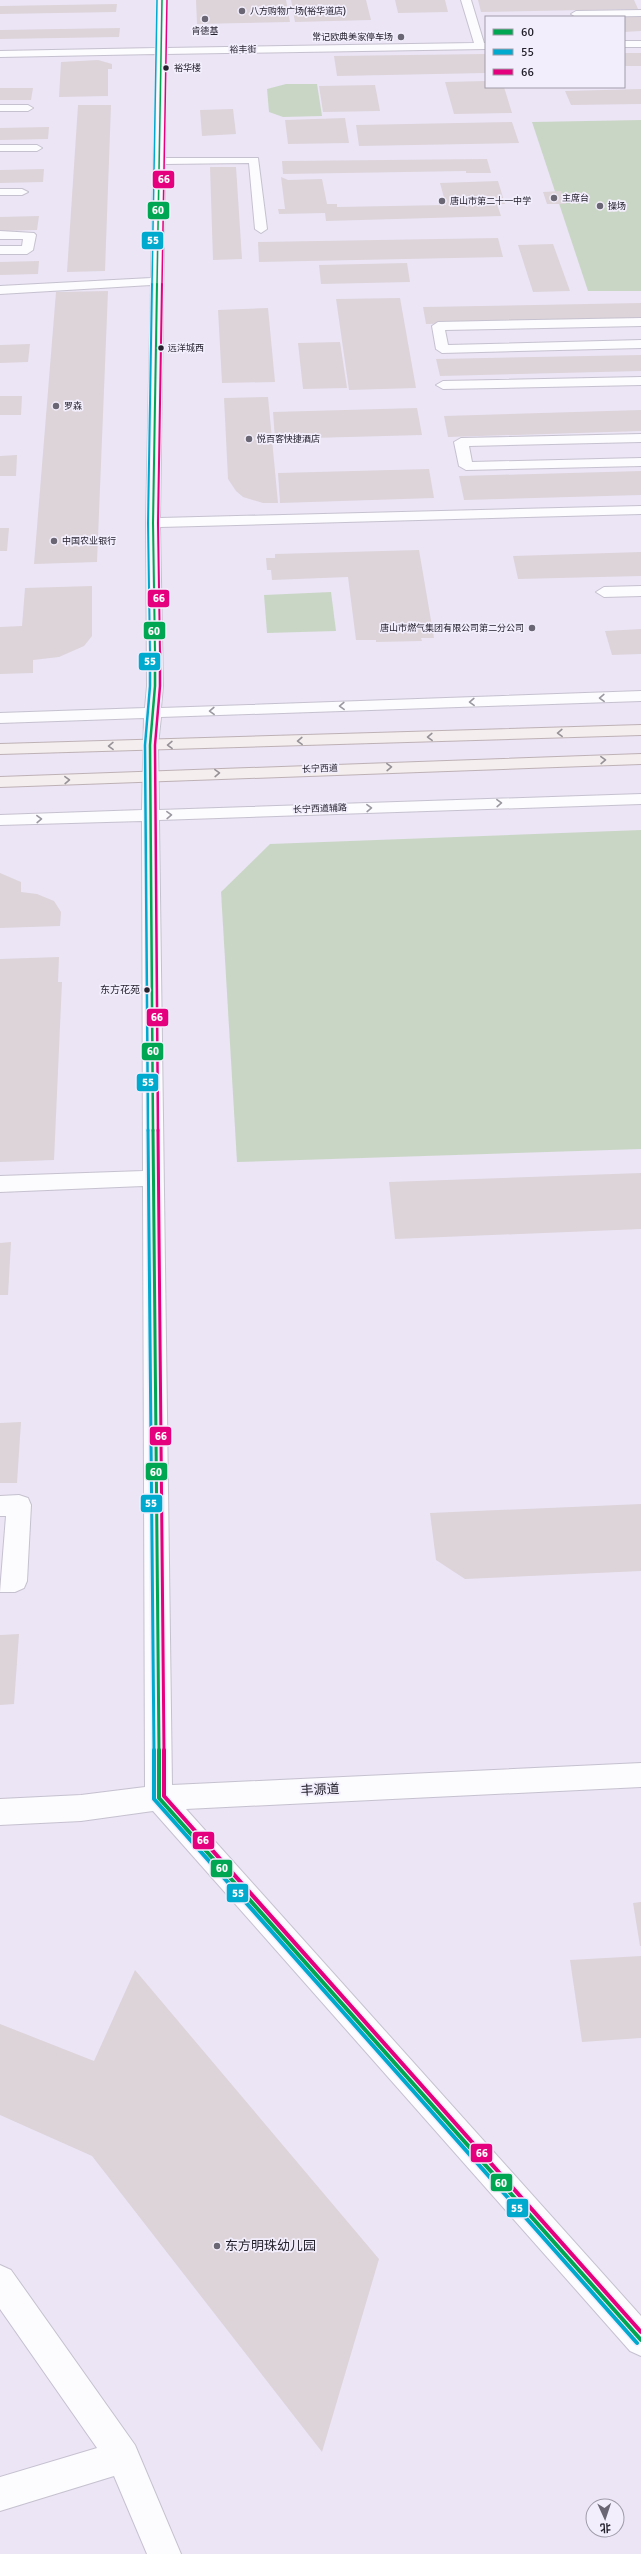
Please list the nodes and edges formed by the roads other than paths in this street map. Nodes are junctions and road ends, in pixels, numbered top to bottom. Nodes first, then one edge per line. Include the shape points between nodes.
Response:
1 (162, 0) edge
2 (466, 0) edge
3 (641, 13) edge
4 (576, 14) dead end
5 (625, 44) edge
6 (641, 44) edge
7 (483, 46) edge
8 (162, 51) junction
9 (0, 54) edge
10 (0, 108) edge
11 (28, 108) dead end
12 (0, 148) edge
13 (37, 148) dead end
14 (158, 161) junction
15 (0, 192) edge
16 (22, 192) dead end
17 (261, 229) dead end
18 (0, 235) edge
19 (0, 250) edge
20 (157, 281) junction
21 (0, 290) edge
22 (641, 322) edge
23 (641, 344) edge
24 (641, 381) edge
25 (443, 385) dead end
26 (641, 438) edge
27 (641, 462) edge
28 (641, 510) edge
29 (153, 523) junction
30 (641, 591) edge
31 (604, 592) dead end
32 (641, 696) edge
33 (151, 713) junction
34 (0, 718) edge
35 (641, 730) edge
36 (150, 745) junction
37 (0, 749) edge
38 (641, 759) edge
39 (150, 775) junction
40 (0, 782) edge
41 (641, 799) edge
42 (150, 816) junction
43 (0, 820) edge
44 (155, 1178) junction
45 (0, 1184) edge
46 (0, 1506) edge
47 (0, 1581) edge
48 (641, 1775) edge
49 (159, 1798) junction
50 (0, 1812) edge
51 (0, 2281) edge
52 (641, 2340) edge
53 (123, 2457) junction
54 (0, 2494) edge
55 (164, 2554) edge

1 - 8 street
2 - 7 street
3 - 4 street
5 - 6 street
7 - 8 street, 裕丰街
8 - 9 street, 裕丰街
8 - 14 street
10 - 11 street
12 - 13 street
14 - 17 street via 254,160
14 - 20 street
15 - 16 street
18 - 19 street via 30,234 28,250
20 - 21 street
20 - 29 street
22 - 23 street via 438,326 442,348
24 - 25 street
26 - 27 street via 461,442 466,466
28 - 29 street
29 - 33 street via 155,686
30 - 31 street
32 -> 33 street
33 - 34 street
33 - 36 street
35 -> 36 main road
36 -> 37 main road
36 - 39 street
39 -> 38 main road, 长宁西道
40 -> 39 main road, 长宁西道
39 - 42 street
42 -> 41 street, 长宁西道辅路
43 -> 42 street, 长宁西道辅路
42 - 44 street
44 - 45 street
44 - 49 street
46 - 47 street via 20,1505 15,1581
48 - 49 street, 丰源道
49 - 50 street, 丰源道 via 81,1808
49 - 52 street
51 - 53 street
53 - 54 street
53 - 55 street

